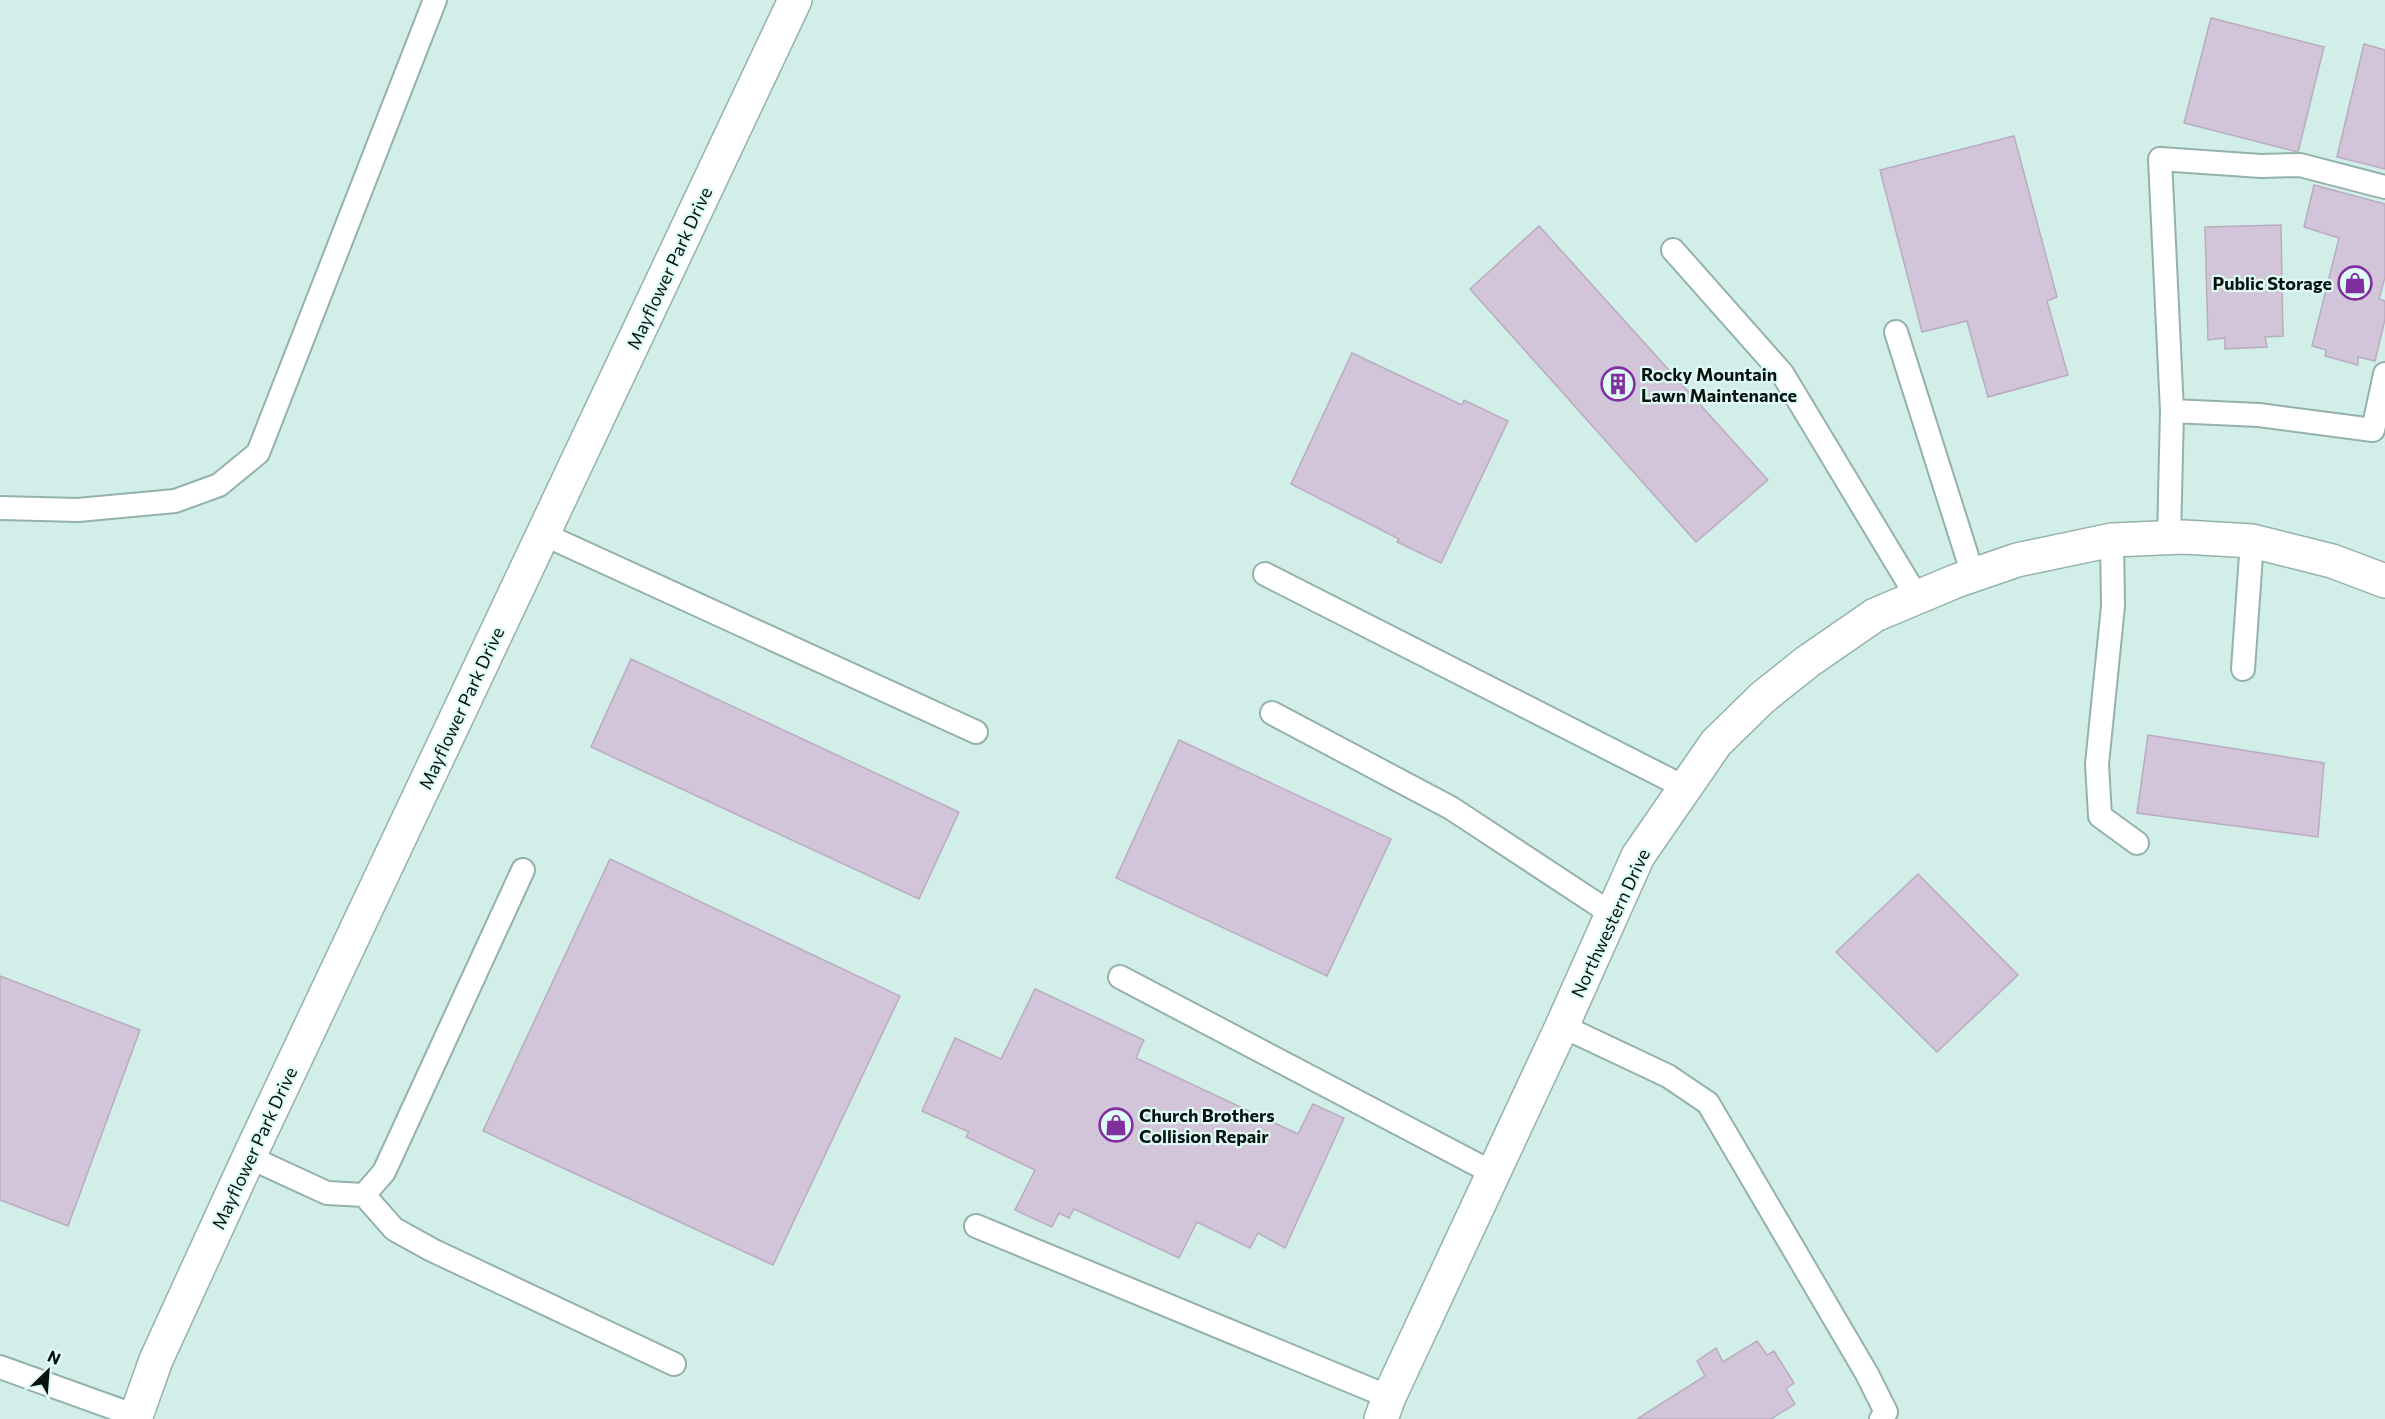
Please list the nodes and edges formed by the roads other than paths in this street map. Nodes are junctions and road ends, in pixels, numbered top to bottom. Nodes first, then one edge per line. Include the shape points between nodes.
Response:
1 (435, 0) edge
2 (795, 0) edge
3 (2385, 187) edge
4 (1673, 250) dead end
5 (1896, 332) dead end
6 (2385, 374) edge
7 (2172, 411) junction
8 (2379, 433) edge
9 (0, 507) edge
10 (543, 534) junction
11 (2169, 538) junction
12 (2112, 540) junction
13 (2252, 541) junction
14 (1265, 574) dead end
15 (1973, 575) junction
16 (2385, 581) edge
17 (1917, 597) junction
18 (2243, 669) dead end
19 (1272, 713) dead end
20 (976, 732) dead end
21 (1686, 788) junction
22 (2137, 843) dead end
23 (523, 870) dead end
24 (1612, 914) junction
25 (1120, 977) dead end
26 (1562, 1026) junction
27 (249, 1156) junction
28 (1493, 1173) junction
29 (364, 1195) junction
30 (976, 1226) dead end
31 (674, 1364) dead end
32 (0, 1368) edge
33 (1385, 1408) edge
34 (135, 1417) edge
35 (1881, 1419) edge

1 - 9 lane via 258,453 219,485 174,501 78,510
2 - 10 street, Mayflower Park Drive
3 - 7 lane via 2300,165 2160,159
4 - 17 lane via 1782,373
5 - 15 lane
6 - 8 lane
7 - 8 lane via 2259,415
7 - 11 lane
10 - 20 lane
10 - 27 street, Mayflower Park Drive
11 - 12 street, Northwestern Drive
11 - 13 street, Northwestern Drive
12 - 15 street, Northwestern Drive via 2017,560
12 - 22 lane via 2113,606 2097,764 2100,816
13 - 16 street, Northwestern Drive via 2332,561
13 - 18 lane
14 - 21 lane
15 - 17 street, Northwestern Drive
17 - 21 street, Northwestern Drive via 1875,615 1762,698 1716,743
19 - 24 lane via 1451,808
21 - 24 street, Northwestern Drive via 1638,856
23 - 29 lane via 384,1172
24 - 26 street, Northwestern Drive
25 - 28 lane
26 - 28 street, Northwestern Drive
26 - 35 lane via 1668,1076 1708,1103 1867,1374 1886,1412
27 - 29 lane via 327,1193
27 - 34 street, Mayflower Park Drive via 156,1360
28 - 33 street, Northwestern Drive
29 - 31 lane via 394,1229 432,1250
30 - 33 lane
32 - 34 lane

